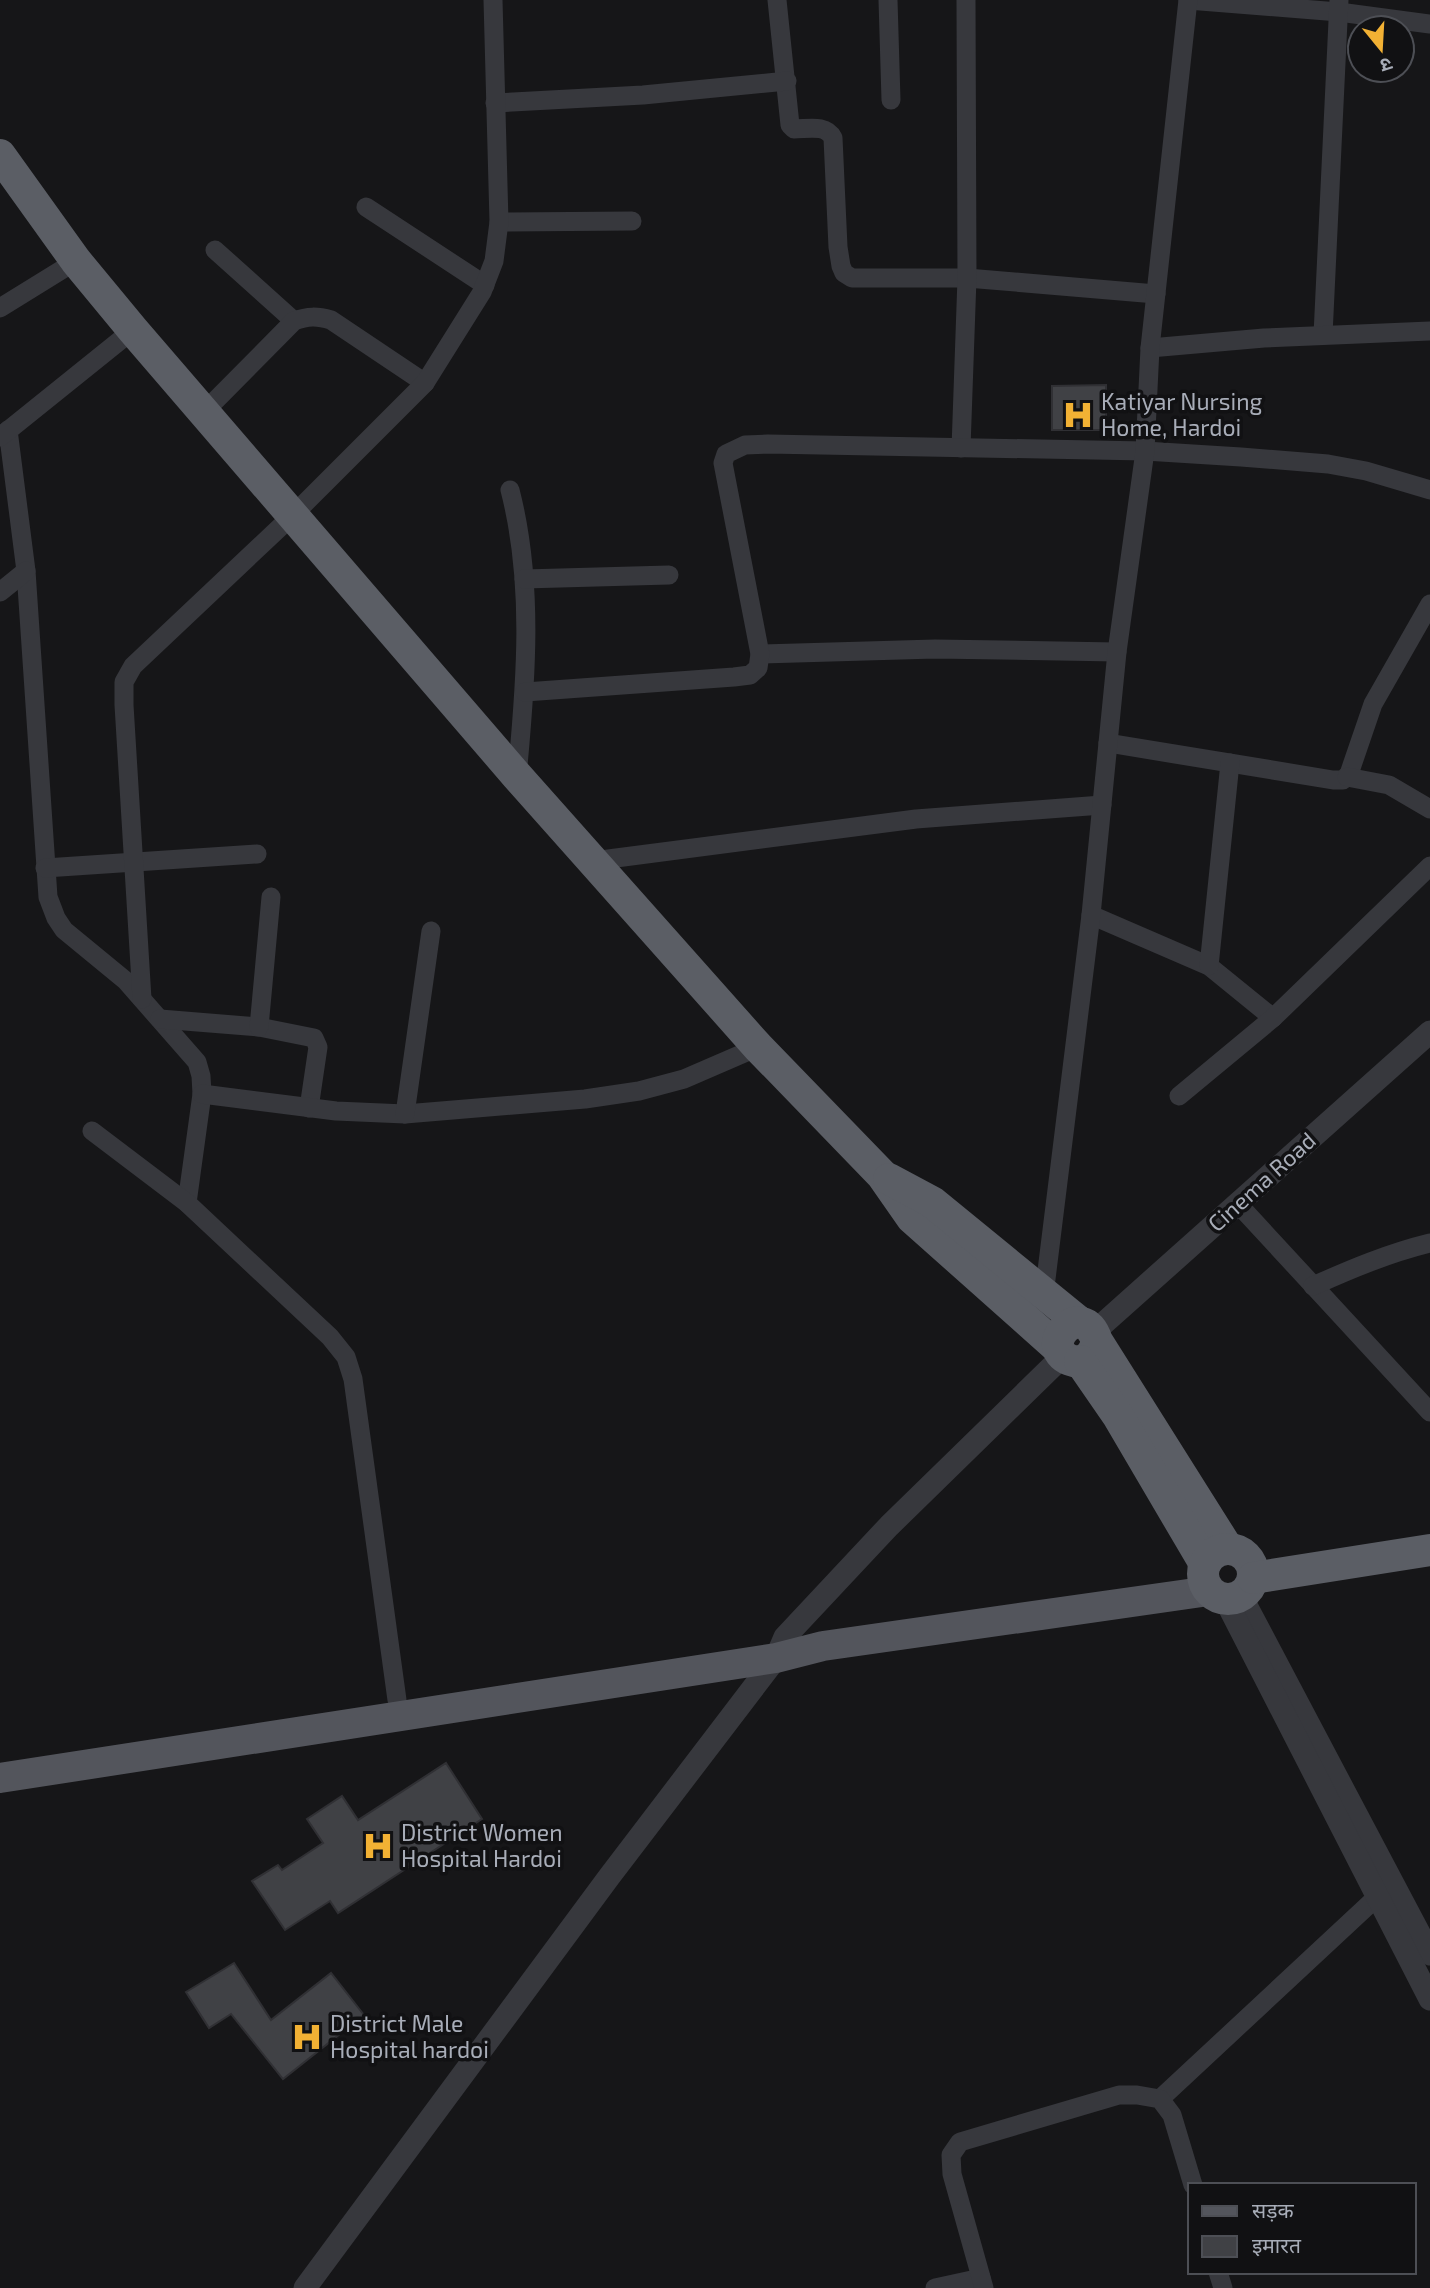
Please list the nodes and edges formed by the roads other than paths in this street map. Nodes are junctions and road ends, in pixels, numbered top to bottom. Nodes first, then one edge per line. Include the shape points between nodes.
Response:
1 (494, 0) edge
2 (777, 0) edge
3 (888, 0) edge
4 (966, 0) edge
5 (1188, 0) edge
6 (1339, 6) edge
7 (1396, 10) edge
8 (1430, 24) edge
9 (787, 81) junction
10 (891, 100) dead end
11 (495, 103) junction
12 (0, 155) edge
13 (366, 206) dead end
14 (632, 221) dead end
15 (499, 222) junction
16 (215, 250) dead end
17 (76, 261) junction
18 (967, 278) junction
19 (485, 285) junction
20 (1156, 294) junction
21 (0, 308) edge
22 (294, 321) junction
23 (133, 330) junction
24 (1430, 331) edge
25 (1323, 335) junction
26 (1150, 348) junction
27 (425, 383) junction
28 (203, 413) junction
29 (4, 434) edge
30 (961, 448) junction
31 (1145, 451) junction
32 (510, 490) dead end
33 (1430, 490) edge
34 (293, 515) junction
35 (26, 571) junction
36 (669, 575) dead end
37 (524, 579) junction
38 (0, 592) edge
39 (1430, 604) edge
40 (1117, 652) junction
41 (760, 654) junction
42 (525, 692) junction
43 (1108, 743) junction
44 (1230, 763) junction
45 (517, 776) junction
46 (1347, 777) junction
47 (1102, 804) junction
48 (1430, 809) edge
49 (257, 854) dead end
50 (593, 860) junction
51 (135, 862) junction
52 (1430, 866) edge
53 (46, 868) junction
54 (271, 897) dead end
55 (1091, 915) junction
56 (432, 931) dead end
57 (1209, 966) junction
58 (142, 999) junction
59 (1273, 1018) junction
60 (160, 1019) junction
61 (259, 1027) junction
62 (1430, 1032) edge
63 (758, 1047) junction
64 (202, 1094) junction
65 (1179, 1096) dead end
66 (309, 1108) junction
67 (405, 1114) junction
68 (92, 1131) dead end
69 (882, 1175) junction
70 (187, 1203) junction
71 (1238, 1204) junction
72 (1430, 1243) edge
73 (1313, 1286) junction
74 (1044, 1295) junction
75 (1079, 1343) junction
76 (1430, 1412) edge
77 (1430, 1550) edge
78 (1227, 1579) junction
79 (780, 1647) junction
80 (397, 1700) junction
81 (0, 1760) edge
82 (0, 1778) edge
83 (1378, 1896) junction
84 (1430, 1954) edge
85 (1430, 2000) edge
86 (1160, 2099) junction
87 (1192, 2183) edge
88 (983, 2283) edge
89 (305, 2288) edge
90 (934, 2288) edge

1 - 11 street
2 - 9 street
3 - 10 street
4 - 18 street
5 - 6 street
5 - 20 street
6 - 7 street
6 - 25 street
7 - 8 street
9 - 11 street
9 - 18 street via 790,125 794,129 825,129 833,138 838,247 844,273 852,278
11 - 15 street
12 - 17 highway
13 - 19 street
14 - 15 street
15 - 19 street via 494,261
16 - 22 street
17 - 21 street
17 - 23 highway
18 - 20 street
18 - 30 street
19 - 27 street
20 - 26 street
22 - 27 street via 317,316 331,320
22 - 28 street
23 - 28 highway
23 - 29 street
24 - 25 street
25 - 26 street
26 - 31 street
27 - 34 street
28 - 34 highway
29 - 35 street
30 - 31 street
30 - 41 street via 768,444 745,445 726,454 723,463
31 - 33 street via 1328,464
31 - 40 street
32 - 37 street
34 - 45 highway
34 - 51 street via 132,666 124,682
35 - 38 street
35 - 53 street
36 - 37 street
37 - 42 street
39 - 46 street via 1373,704
40 - 41 street via 935,649
40 - 43 street
41 - 42 street via 758,668 750,675
42 - 45 street
43 - 44 street
43 - 47 street
44 - 46 street via 1339,781
44 - 57 street
45 - 50 highway
46 - 48 street via 1389,785
47 - 50 street via 915,819
47 - 55 street
49 - 51 street
50 - 63 highway
51 - 53 street
51 - 58 street
52 - 59 street
53 - 58 street via 48,897 64,930
54 - 61 street
55 - 57 street
55 - 74 street
56 - 67 street
57 - 59 street
58 - 60 street
59 - 65 street
60 - 61 street
60 - 64 street via 197,1062
61 - 66 street via 314,1038 317,1047
62 - 71 street, Cinema Road
63 - 67 street via 684,1080 639,1091
63 - 69 highway
64 - 66 street
64 - 70 street
66 - 67 street
68 - 70 street
69 - 74 highway via 932,1202
69 - 75 highway via 912,1218
70 - 80 street via 346,1357 353,1379
71 - 73 street
71 - 75 street, Cinema Road
72 - 73 street
73 - 76 street
74 - 75 highway
75 - 78 highway
75 - 79 street, Cinema Road via 889,1526
77 - 78 highway
78 - 79 main road via 823,1646
78 - 83 street
78 - 84 street
79 - 80 main road
79 - 82 main road
79 - 89 street, Cinema Road
80 - 81 main road
83 - 85 street
83 - 86 street
86 - 87 street via 1172,2115
86 - 88 street via 1119,2095 960,2141 951,2155 952,2174
88 - 90 street

